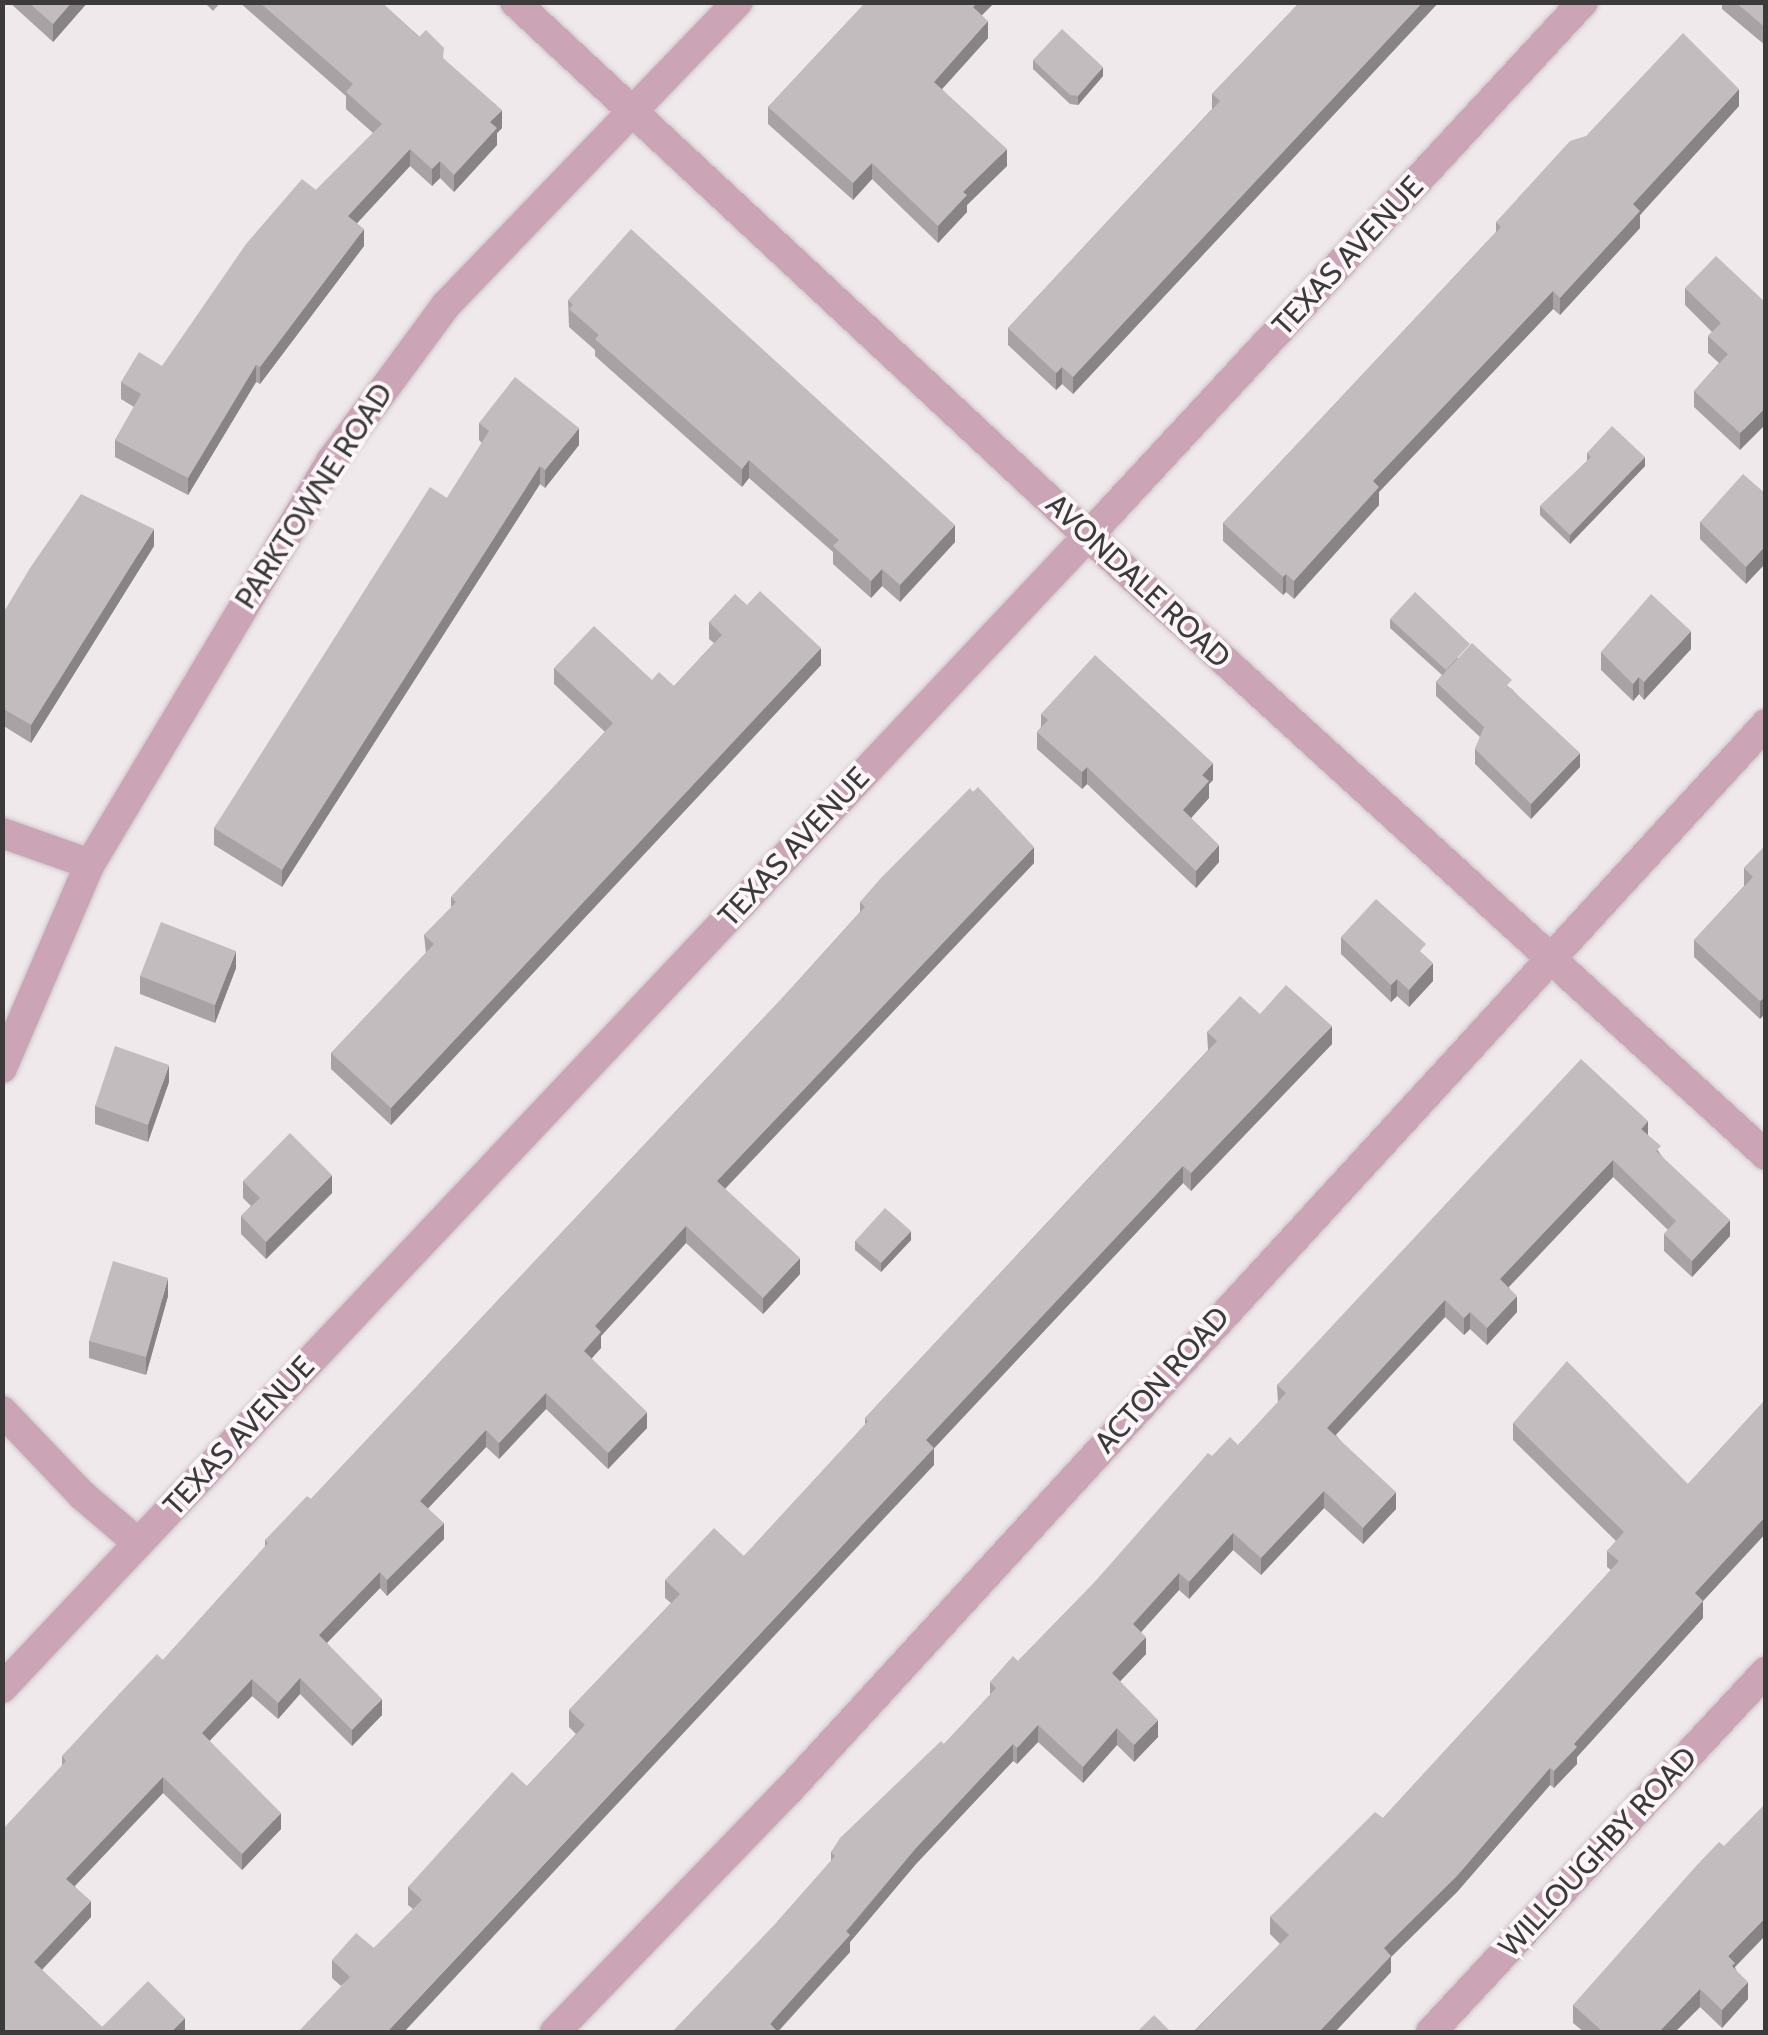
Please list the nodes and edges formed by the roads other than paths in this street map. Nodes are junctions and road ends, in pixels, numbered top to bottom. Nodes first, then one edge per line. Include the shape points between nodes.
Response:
1 (515, 2) edge
2 (738, 2) edge
3 (1582, 2) edge
4 (633, 113) junction
5 (1088, 536) junction
6 (1766, 724) edge
7 (2, 833) edge
8 (90, 864) junction
9 (1548, 956) junction
10 (2, 1068) edge
11 (1766, 1155) edge
12 (2, 1410) edge
13 (138, 1543) junction
14 (1766, 1672) edge
15 (2, 1688) edge
16 (555, 2032) edge
17 (1431, 2032) edge

1 - 4 street, AVONDALE ROAD
2 - 4 street, PARKTOWNE ROAD
3 - 5 street, TEXAS AVENUE
4 - 5 street, AVONDALE ROAD
4 - 8 street, PARKTOWNE ROAD via 411,347 321,477
5 - 9 street, AVONDALE ROAD
5 - 13 street, TEXAS AVENUE
6 - 9 street, ACTON ROAD
7 - 8 street
8 - 10 street, PARKTOWNE ROAD
9 - 11 street, AVONDALE ROAD
9 - 16 street, ACTON ROAD via 802,1776
12 - 13 street
13 - 15 street, TEXAS AVENUE
14 - 17 street, WILLOUGHBY ROAD

